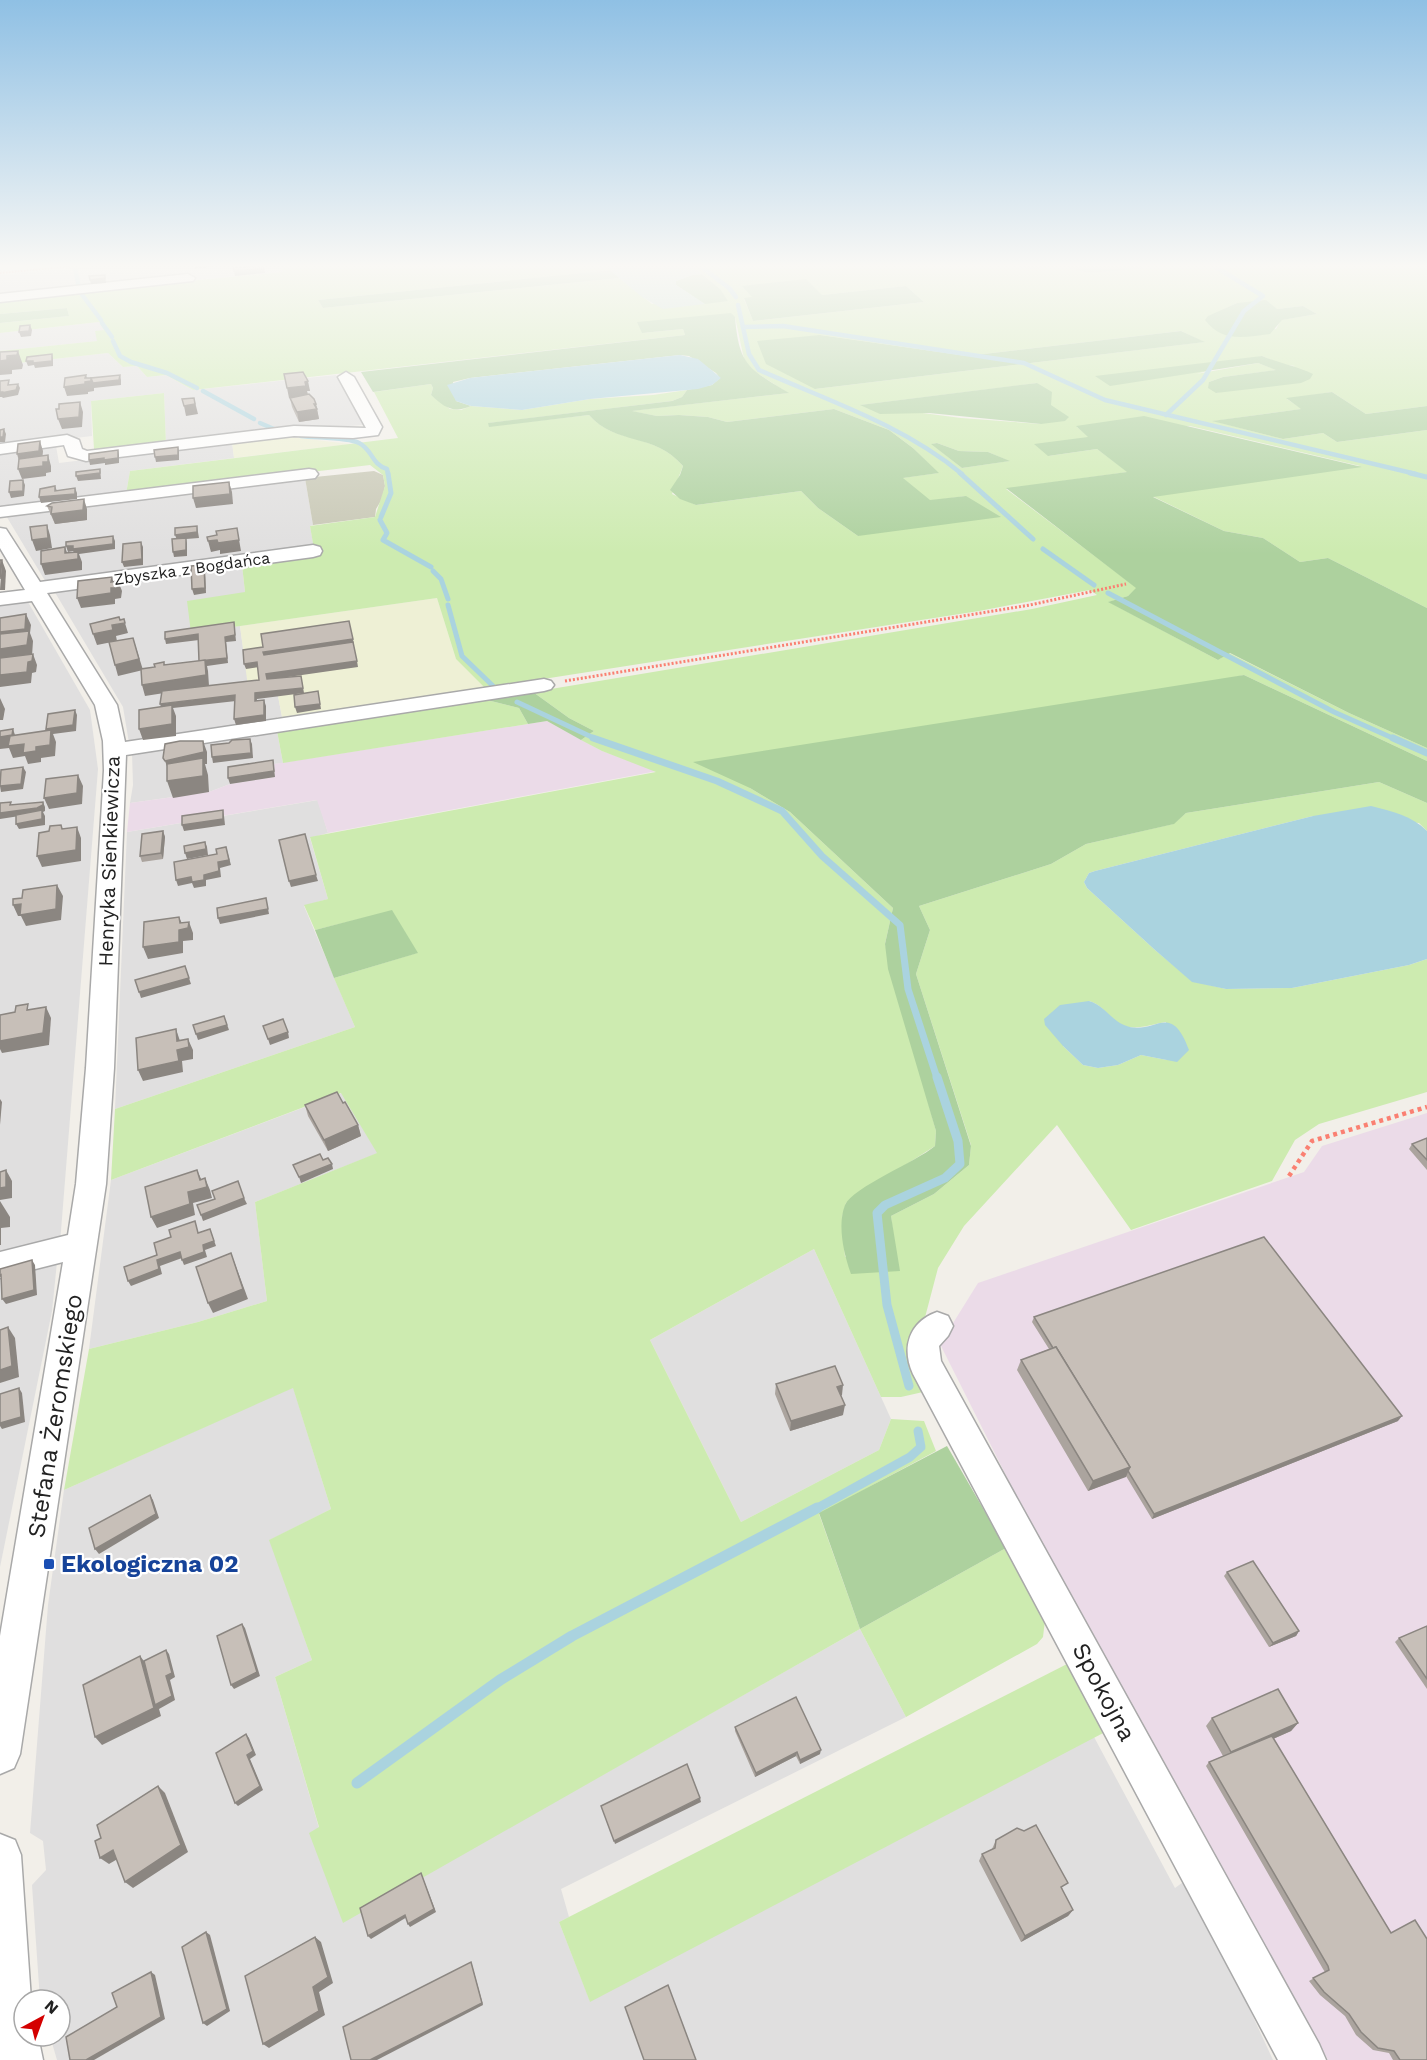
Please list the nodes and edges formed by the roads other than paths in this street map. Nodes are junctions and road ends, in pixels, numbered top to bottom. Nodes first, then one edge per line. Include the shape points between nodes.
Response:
1 (346, 377) dead end
2 (0, 449) edge
3 (309, 474) dead end
4 (0, 512) edge
5 (4, 547) edge
6 (313, 551) dead end
7 (36, 591) junction
8 (0, 599) edge
9 (544, 685) road end
10 (114, 750) junction
11 (91, 1184) joint
12 (82, 1244) junction
13 (0, 1265) edge
14 (937, 1326) dead end
15 (0, 1754) edge
16 (0, 1855) edge
17 (20, 2060) edge
18 (1303, 2060) edge

1 - 2 street via 374,427 372,432 294,431 86,456 74,452 73,444 67,440
3 - 4 street
5 - 7 street, Henryka Sienkiewicza
6 - 7 street, Zbyszka z Bogdańca
7 - 8 street, Zbyszka z Bogdańca
7 - 10 street, Henryka Sienkiewicza via 106,705
9 - 10 street
10 - 11 street, Henryka Sienkiewicza
11 - 12 street, Stefana Żeromskiego
12 - 13 street
12 - 15 street, Stefana Żeromskiego
14 - 18 street, Spokojna via 921,1347 925,1364
16 - 17 street via 8,1998

